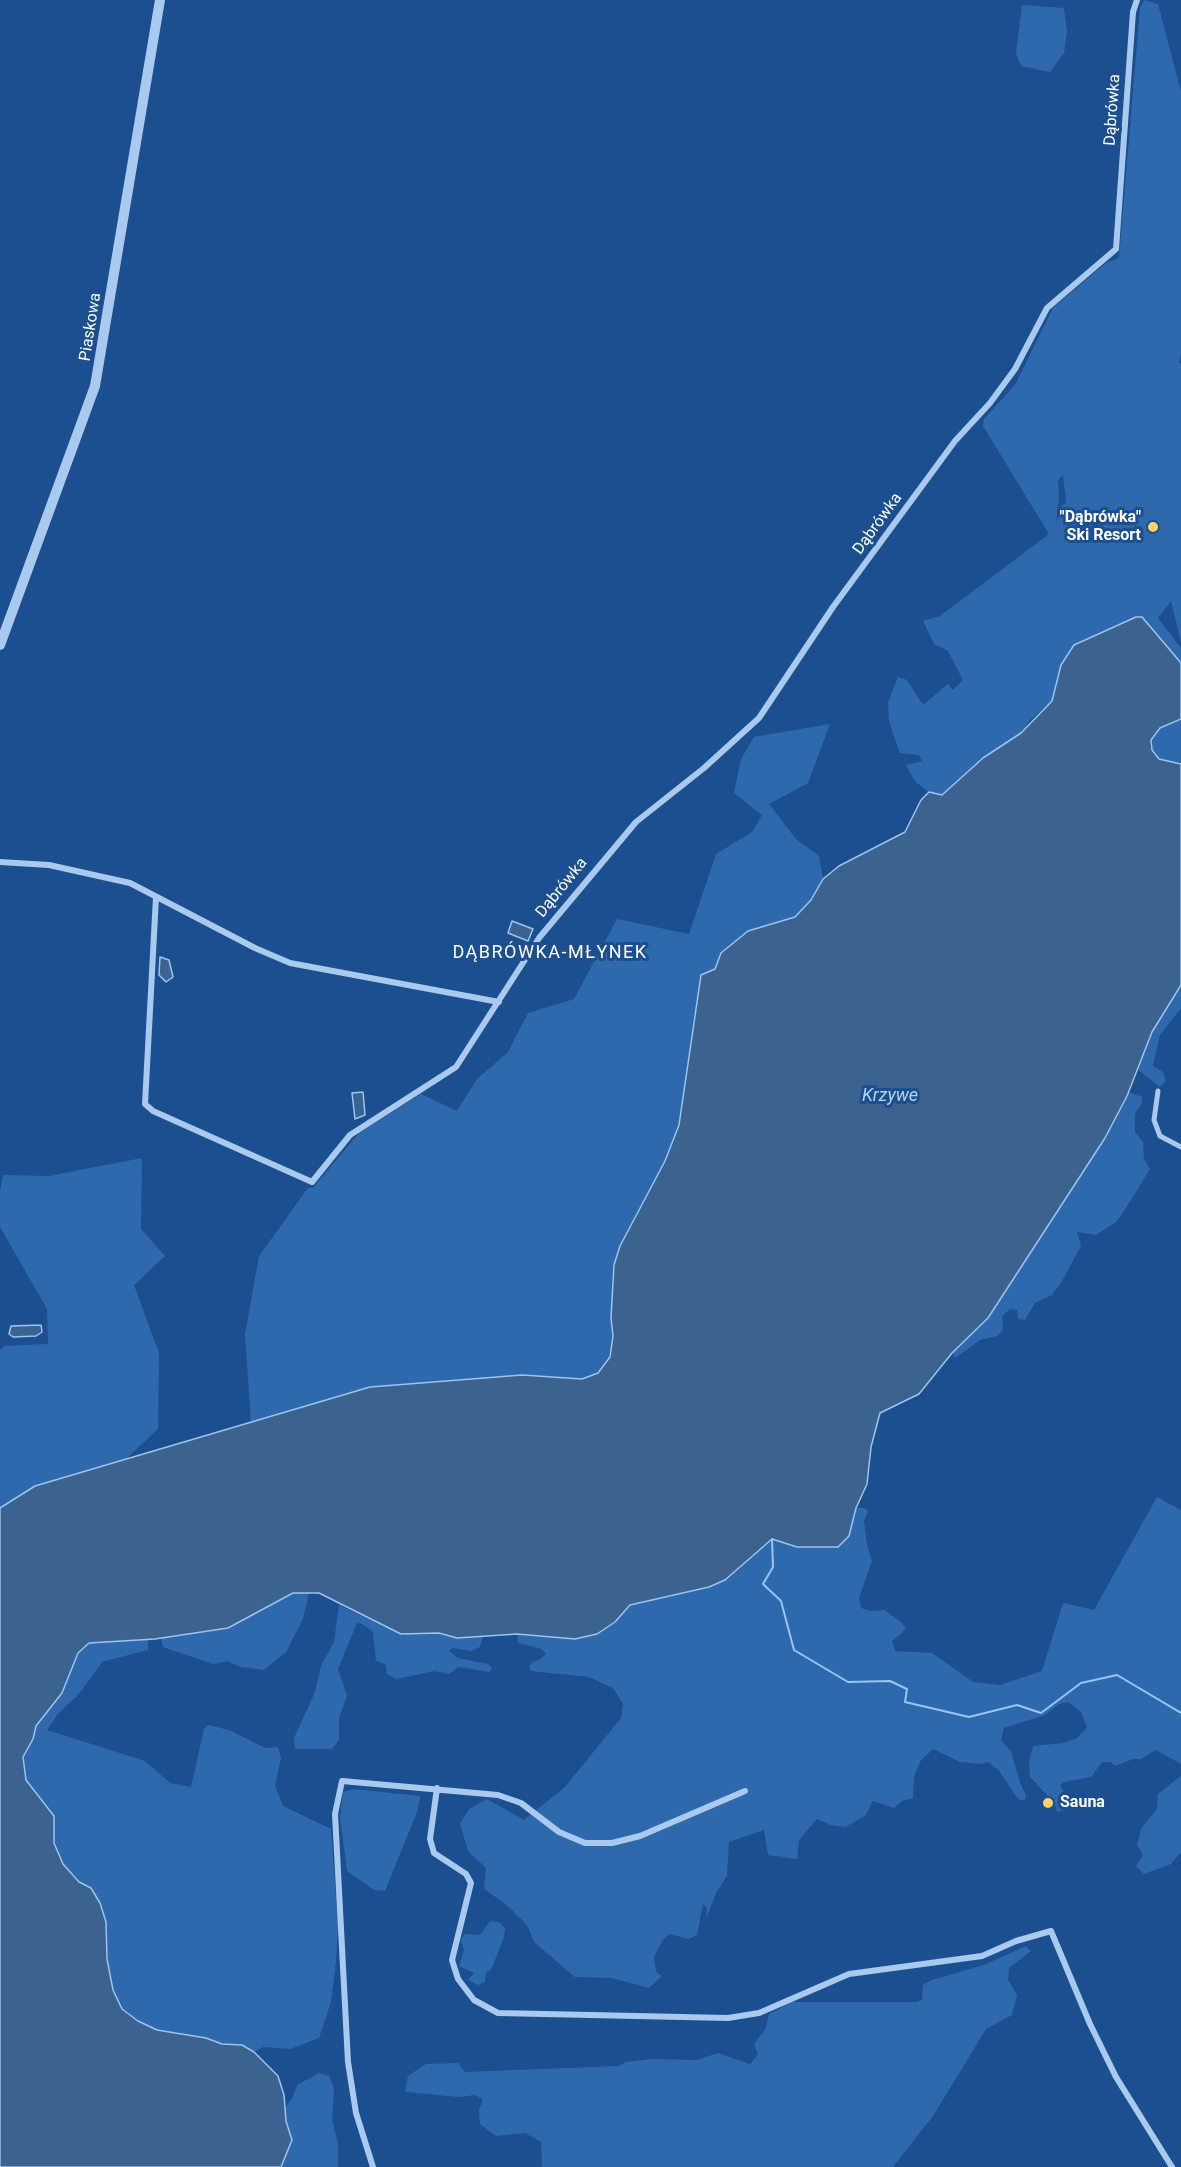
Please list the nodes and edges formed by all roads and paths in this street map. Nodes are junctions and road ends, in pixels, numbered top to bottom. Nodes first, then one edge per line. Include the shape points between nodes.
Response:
1 (160, 0) edge
2 (1137, 0) edge
3 (0, 645) edge
4 (0, 862) edge
5 (156, 897) junction
6 (499, 1002) junction
7 (1158, 1092) dead end
8 (1181, 1148) edge
9 (437, 1788) junction
10 (745, 1791) dead end
11 (373, 2167) edge
12 (1172, 2167) edge

1 - 3 street, Piaskowa via 95,387
2 - 6 street, Dąbrówka via 1116,249 1047,308 1015,369 955,441 833,608 759,718 636,822 539,938
4 - 5 street via 49,865 107,876
5 - 6 street via 290,963
5 - 6 street, Dąbrówka via 145,1104 176,1122 312,1182 350,1135 456,1066
7 - 8 street via 1154,1120 1160,1136
9 - 10 street via 498,1794 521,1803 559,1832 585,1843 612,1843 640,1836
9 - 11 street via 342,1781 335,1815 348,2062 356,2113
9 - 12 street via 430,1839 434,1853 466,1874 471,1883 452,1960 458,1979 474,2000 498,2013 728,2018 759,2013 849,1974 982,1956 1051,1930 1116,2077

